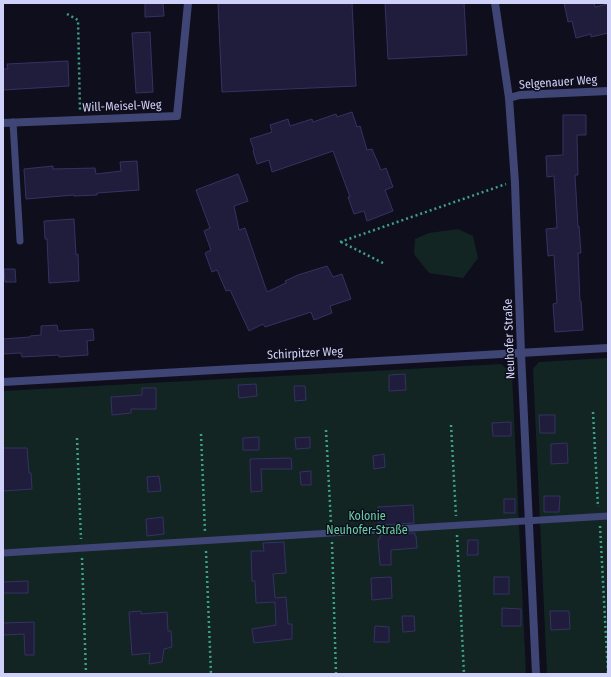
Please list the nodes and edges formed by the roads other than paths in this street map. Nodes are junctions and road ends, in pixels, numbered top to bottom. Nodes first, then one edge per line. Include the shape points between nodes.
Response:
1 (188, 3) edge
2 (496, 3) edge
3 (608, 91) edge
4 (510, 98) junction
5 (13, 122) junction
6 (3, 123) edge
7 (20, 242) dead end
8 (608, 348) edge
9 (521, 353) junction
10 (3, 382) edge
11 (608, 516) edge
12 (529, 521) junction
13 (3, 553) edge
14 (536, 674) edge

1 - 5 street, Will-Meisel-Weg via 177,116
2 - 4 street, Neuhofer Straße
3 - 4 street, Selgenauer Weg via 520,95
4 - 9 street, Neuhofer Straße
5 - 6 street, Will-Meisel-Weg
5 - 7 lane
8 - 9 street, Schirpitzer Weg
9 - 10 street, Schirpitzer Weg
9 - 12 street, Neuhofer Straße
11 - 12 lane
12 - 13 lane
12 - 14 street, Neuhofer Straße

